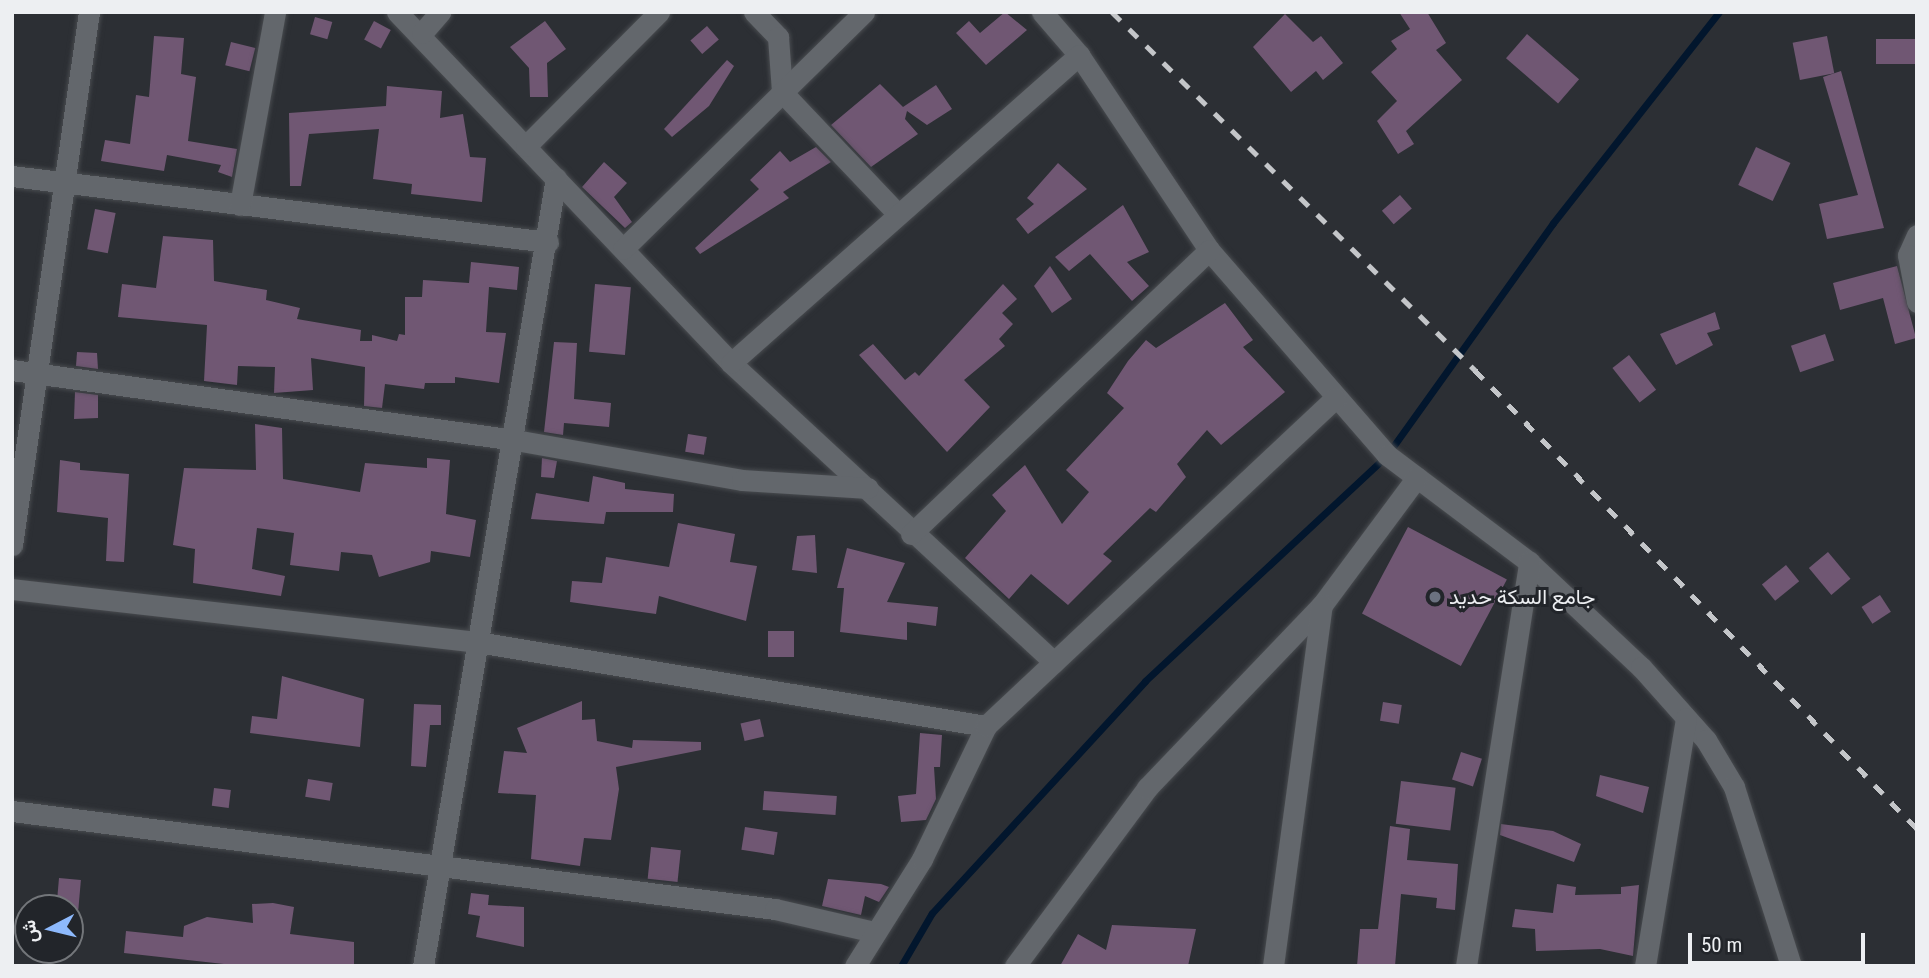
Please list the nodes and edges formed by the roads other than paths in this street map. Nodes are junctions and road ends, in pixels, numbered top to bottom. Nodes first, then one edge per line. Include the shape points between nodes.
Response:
1 (89, 12) edge
2 (275, 12) edge
3 (397, 12) edge
4 (440, 12) edge
5 (659, 12) edge
6 (754, 12) edge
7 (864, 12) edge
8 (1042, 12) edge
9 (422, 33) junction
10 (1079, 55) junction
11 (782, 92) junction
12 (526, 146) junction
13 (12, 176) edge
14 (556, 178) junction
15 (65, 183) junction
16 (240, 205) junction
17 (898, 213) junction
18 (1917, 235) edge
19 (548, 242) junction
20 (623, 249) junction
21 (1209, 250) junction
22 (1917, 302) edge
23 (731, 363) junction
24 (12, 370) edge
25 (39, 374) junction
26 (1335, 398) junction
27 (516, 440) junction
28 (1417, 477) junction
29 (868, 488) junction
30 (911, 534) junction
31 (12, 545) edge
32 (1529, 562) junction
33 (12, 589) edge
34 (1322, 605) junction
35 (477, 642) junction
36 (1054, 662) junction
37 (1686, 718) junction
38 (986, 726) junction
39 (12, 811) edge
40 (437, 865) junction
41 (875, 932) junction
42 (423, 966) edge
43 (855, 966) edge
44 (1015, 966) edge
45 (1273, 966) edge
46 (1466, 966) edge
47 (1645, 966) edge
48 (1791, 966) edge

1 - 15 street
2 - 16 street
3 - 9 street
4 - 9 street
5 - 12 street
6 - 11 street via 778,37
7 - 11 street
8 - 10 street
9 - 12 street
10 - 17 street
10 - 21 street
11 - 17 street
11 - 20 street
12 - 14 street
13 - 15 street
14 - 19 street
14 - 20 street
15 - 16 street
15 - 25 street
16 - 19 street
17 - 23 street
18 - 22 street via 1908,255
19 - 27 street
20 - 23 street
21 - 26 street
21 - 30 street
23 - 29 street
24 - 25 street
25 - 27 street
25 - 31 street
26 - 28 street via 1387,455
26 - 36 street
27 - 29 street via 742,480
27 - 35 street
28 - 32 street
28 - 34 street
29 - 30 street
30 - 36 street
32 - 37 street
32 - 46 street
33 - 35 street
34 - 44 street via 1147,788
34 - 45 street
35 - 38 street
35 - 40 street
36 - 38 street
37 - 47 street
37 - 48 street via 1734,787
38 - 41 street via 922,859
39 - 40 street
40 - 41 street via 775,909
40 - 42 street
41 - 43 street

